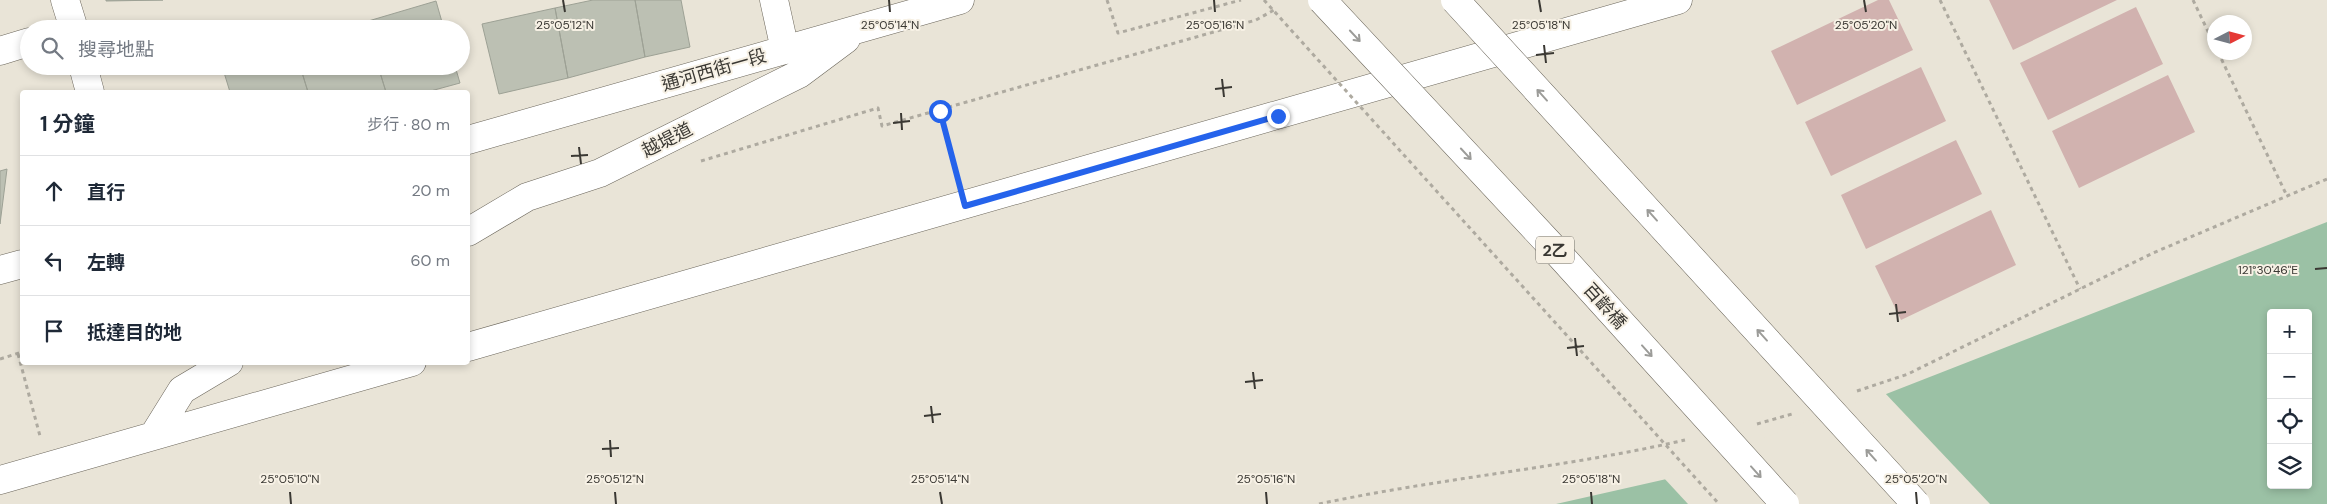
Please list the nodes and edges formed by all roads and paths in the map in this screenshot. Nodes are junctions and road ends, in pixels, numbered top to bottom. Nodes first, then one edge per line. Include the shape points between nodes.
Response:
1 (65, 0) edge
2 (774, 0) edge
3 (960, 0) edge
4 (1107, 0) edge
5 (1241, 0) edge
6 (1264, 0) edge
7 (1322, 0) edge
8 (1456, 0) edge
9 (1678, 0) edge
10 (1940, 0) edge
11 (2193, 0) edge
12 (1274, 10) junction
13 (70, 20) edge
14 (2207, 29) edge
15 (857, 30) junction
16 (20, 45) edge
17 (785, 50) junction
18 (0, 51) edge
19 (2222, 60) edge
20 (86, 75) edge
21 (90, 90) edge
22 (878, 108) dead end
23 (940, 111) junction
24 (470, 139) edge
25 (2327, 179) edge
26 (965, 206) junction
27 (470, 231) edge
28 (20, 265) edge
29 (0, 270) edge
30 (2080, 289) dead end
31 (470, 346) edge
32 (20, 353) edge
33 (0, 359) edge
34 (23, 365) edge
35 (224, 365) edge
36 (401, 365) edge
37 (154, 435) junction
38 (48, 466) junction
39 (0, 480) edge
40 (1719, 504) edge
41 (1785, 504) edge
42 (1916, 504) edge

1 - 13 main road
2 - 17 main road
3 - 15 main road, 通河西街一段
4 - 5 path via 1118,33
6 - 12 path, bridge
7 -> 41 main road, 百齡橋 / 2乙, bridge via 1557,252
42 -> 8 main road, bridge
9 - 26 main road
10 - 30 path
11 - 14 path
12 - 23 path via 1256,20
12 - 40 path, bridge
15 - 17 main road, 通河西街一段
15 - 27 main road, 越堤道 via 799,74 600,174 527,197
16 - 18 main road
17 - 24 main road, 通河西街一段
19 - 25 path via 2287,196
20 - 21 main road
22 - 23 path via 882,126
23 - 26 path
26 - 31 main road
28 - 29 main road
32 - 33 path
34 - 38 path
35 - 37 main road via 182,390
36 - 37 main road
37 - 38 main road
38 - 39 main road

